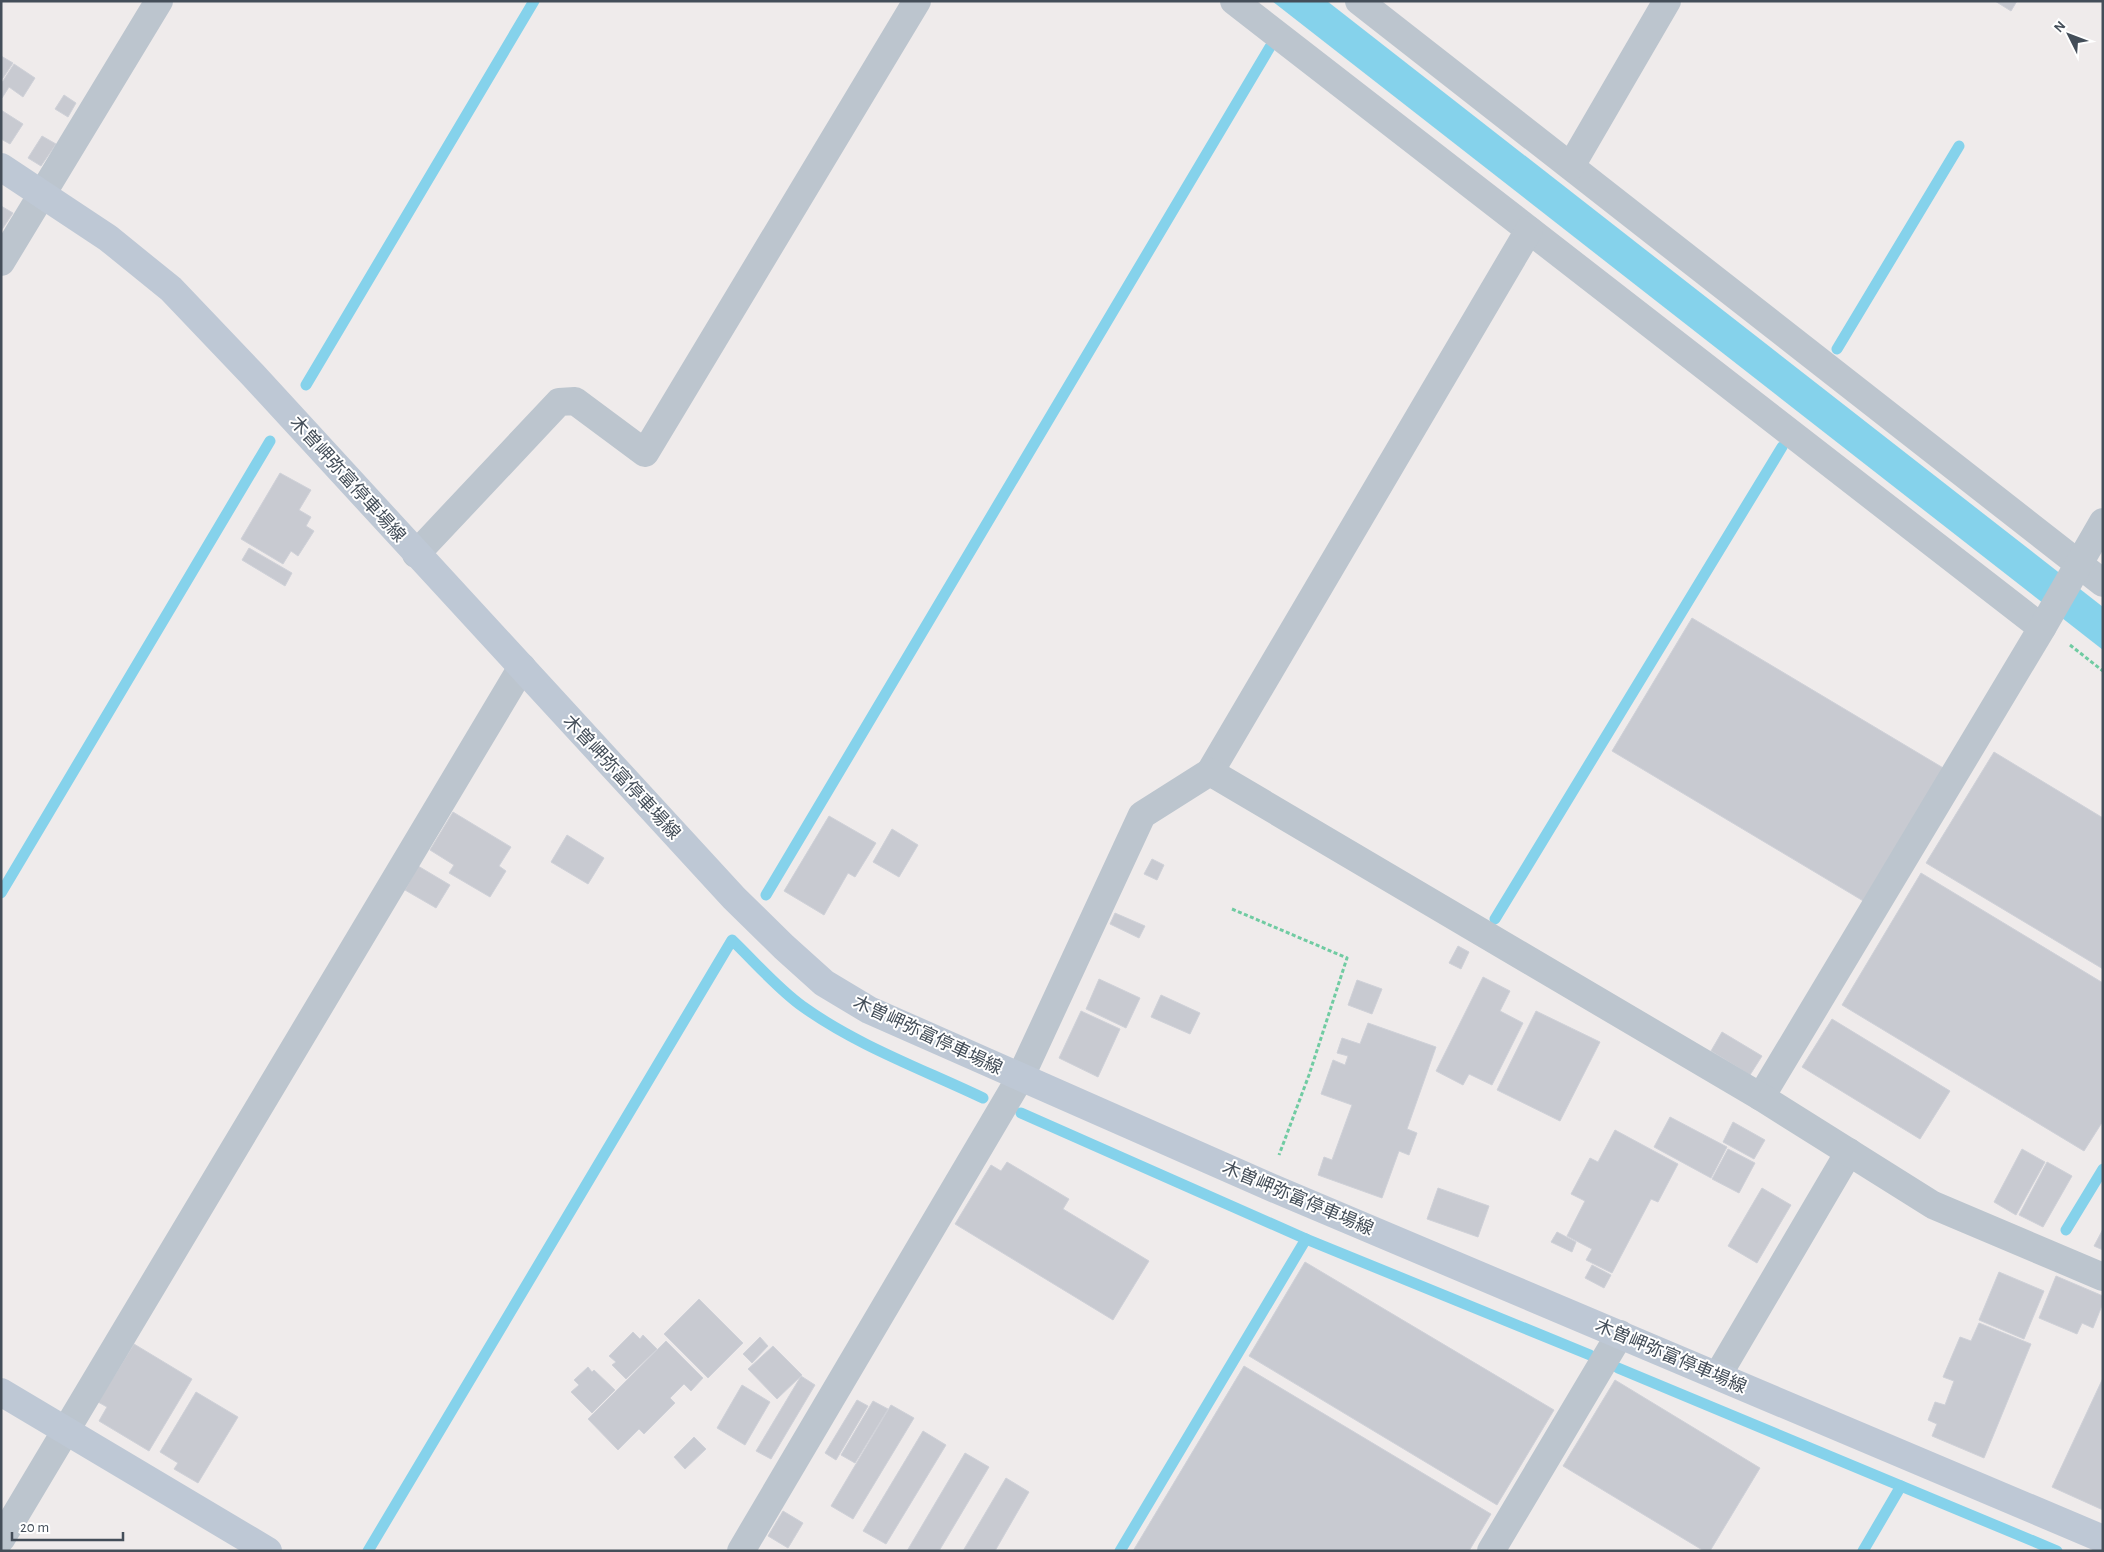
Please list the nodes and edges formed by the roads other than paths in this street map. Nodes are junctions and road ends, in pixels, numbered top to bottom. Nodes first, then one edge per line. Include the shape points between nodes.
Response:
1 (159, 1) edge
2 (917, 1) edge
3 (1234, 1) edge
4 (1359, 1) edge
5 (1667, 1) edge
6 (1570, 166) junction
7 (1, 167) edge
8 (42, 194) junction
9 (1529, 230) junction
10 (1, 262) edge
11 (2103, 522) edge
12 (416, 554) junction
13 (2077, 564) junction
14 (2103, 583) edge
15 (2044, 623) junction
16 (522, 667) junction
17 (1210, 772) junction
18 (1020, 1078) junction
19 (1761, 1097) junction
20 (1849, 1152) junction
21 (2103, 1277) edge
22 (1620, 1334) junction
23 (1718, 1376) junction
24 (1, 1392) edge
25 (66, 1430) junction
26 (1, 1539) edge
27 (2103, 1539) edge
28 (268, 1551) edge
29 (741, 1551) edge
30 (1491, 1551) edge

1 - 8 street
2 - 12 street via 645,453 575,401 559,402
3 - 9 street
4 - 6 street
5 - 6 street
6 - 13 street
7 - 8 main road, 木曽岬弥富停車場線
8 - 10 street
8 - 12 main road, 木曽岬弥富停車場線 via 108,238 171,289
9 - 15 street
9 - 17 street
11 - 13 street
12 - 16 main road, 木曽岬弥富停車場線
13 - 14 street
13 - 15 street
15 - 19 street
16 - 18 main road, 木曽岬弥富停車場線 via 734,898 824,983 869,1010
16 - 25 street
17 - 18 street via 1142,815
17 - 19 street
18 - 22 main road, 木曽岬弥富停車場線
18 - 29 street
19 - 20 street
20 - 21 street via 1933,1205
20 - 23 street
22 - 23 main road, 木曽岬弥富停車場線
22 - 30 street
23 - 27 main road, 木曽岬弥富停車場線
24 - 25 main road
25 - 26 street
25 - 28 main road

